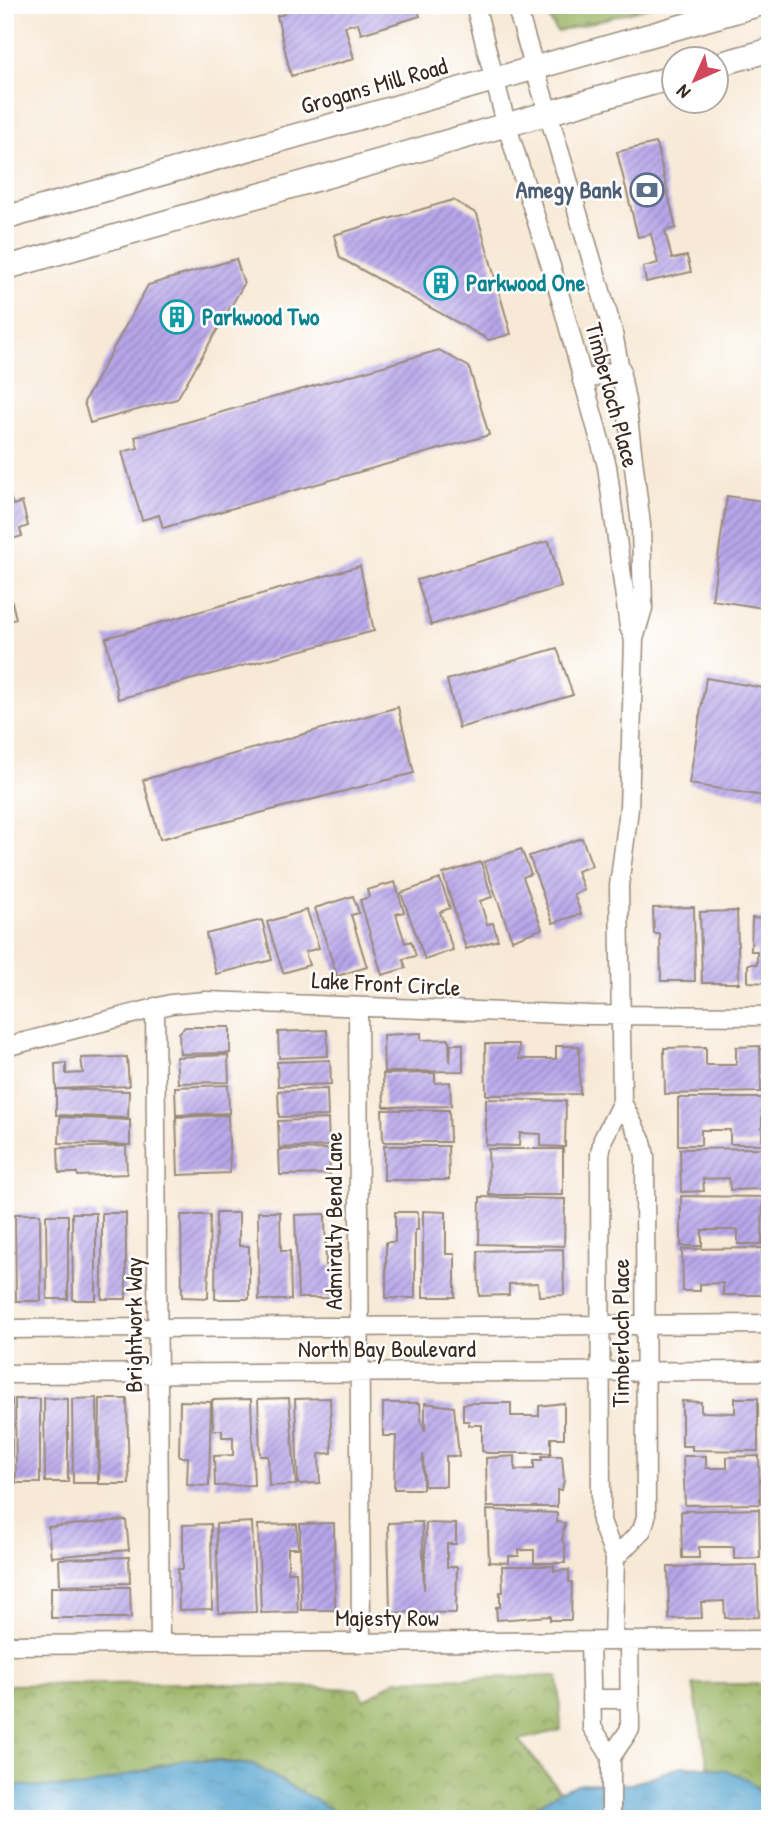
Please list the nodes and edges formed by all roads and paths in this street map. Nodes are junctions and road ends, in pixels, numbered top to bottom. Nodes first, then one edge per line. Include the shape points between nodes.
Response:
1 (475, 5) edge
2 (516, 5) edge
3 (757, 5) edge
4 (770, 50) edge
5 (730, 61) edge
6 (535, 68) junction
7 (494, 79) junction
8 (660, 81) edge
9 (548, 112) junction
10 (506, 123) junction
11 (5, 218) edge
12 (5, 268) edge
13 (621, 369) junction
14 (582, 381) junction
15 (631, 443) junction
16 (605, 458) junction
17 (634, 462) junction
18 (634, 639) junction
19 (155, 1007) junction
20 (358, 1008) junction
21 (623, 1016) junction
22 (770, 1016) edge
23 (5, 1047) edge
24 (622, 1102) junction
25 (770, 1324) edge
26 (600, 1325) junction
27 (646, 1325) junction
28 (359, 1326) junction
29 (159, 1328) junction
30 (5, 1329) edge
31 (770, 1371) edge
32 (600, 1372) junction
33 (646, 1372) junction
34 (5, 1374) edge
35 (360, 1374) junction
36 (159, 1375) junction
37 (615, 1558) junction
38 (770, 1640) edge
39 (590, 1641) junction
40 (621, 1641) junction
41 (160, 1642) junction
42 (361, 1643) junction
43 (5, 1645) edge
44 (591, 1699) junction
45 (630, 1699) junction
46 (611, 1756) junction
47 (611, 1819) edge

1 - 7 street, Timberloch Place
2 - 6 street, Timberloch Place
3 - 6 main road, Grogans Mill Road
4 - 5 main road
6 - 7 main road, Grogans Mill Road
6 - 9 street, Timberloch Place
7 - 10 street, Timberloch Place
7 - 11 main road, Grogans Mill Road
8 - 9 main road
9 - 10 main road
9 - 13 street, Timberloch Place
10 - 12 main road
10 - 14 street, Timberloch Place
13 - 14 street
13 - 15 street, Timberloch Place
14 - 16 street, Timberloch Place
15 - 16 street
15 - 17 street, Timberloch Place
16 - 17 street
16 - 18 street, Timberloch Place
17 - 18 street, Timberloch Place via 643,595 642,619
18 - 21 street, Timberloch Place via 629,809 619,877
19 - 20 street, Lake Front Circle via 254,1001
19 - 23 street, Lake Front Circle
19 - 29 street, Brightwork Way
20 - 21 street, Lake Front Circle
20 - 28 street, Admiralty Bend Lane
21 - 22 street, Lake Front Circle
21 - 24 street, Timberloch Place
24 - 26 street, Timberloch Place via 600,1149
24 - 27 street, Timberloch Place via 645,1156
25 - 27 street, North Bay Boulevard
26 - 27 street, North Bay Boulevard
26 - 28 street, North Bay Boulevard
26 - 32 street, Timberloch Place
27 - 33 street, Timberloch Place
28 - 29 street, North Bay Boulevard
28 - 35 street, Admiralty Bend Lane
29 - 30 street, North Bay Boulevard
29 - 36 street, Brightwork Way
31 - 33 street, North Bay Boulevard
32 - 33 street, North Bay Boulevard
32 - 35 street, North Bay Boulevard
32 - 37 street, Timberloch Place via 601,1521
33 - 37 street, Timberloch Place via 646,1522
34 - 36 street, North Bay Boulevard
35 - 36 street, North Bay Boulevard
35 - 42 street, Admiralty Bend Lane
36 - 41 street, Brightwork Way
37 - 40 street, Timberloch Place
38 - 40 street, Majesty Row
39 - 40 street, Majesty Row
39 - 42 street, Majesty Row
39 - 44 street
40 - 45 street, Timberloch Place
41 - 42 street, Majesty Row
41 - 43 street, Majesty Row
44 - 45 street
44 - 46 street via 593,1732
45 - 46 street, Timberloch Place via 629,1732
46 - 47 street

